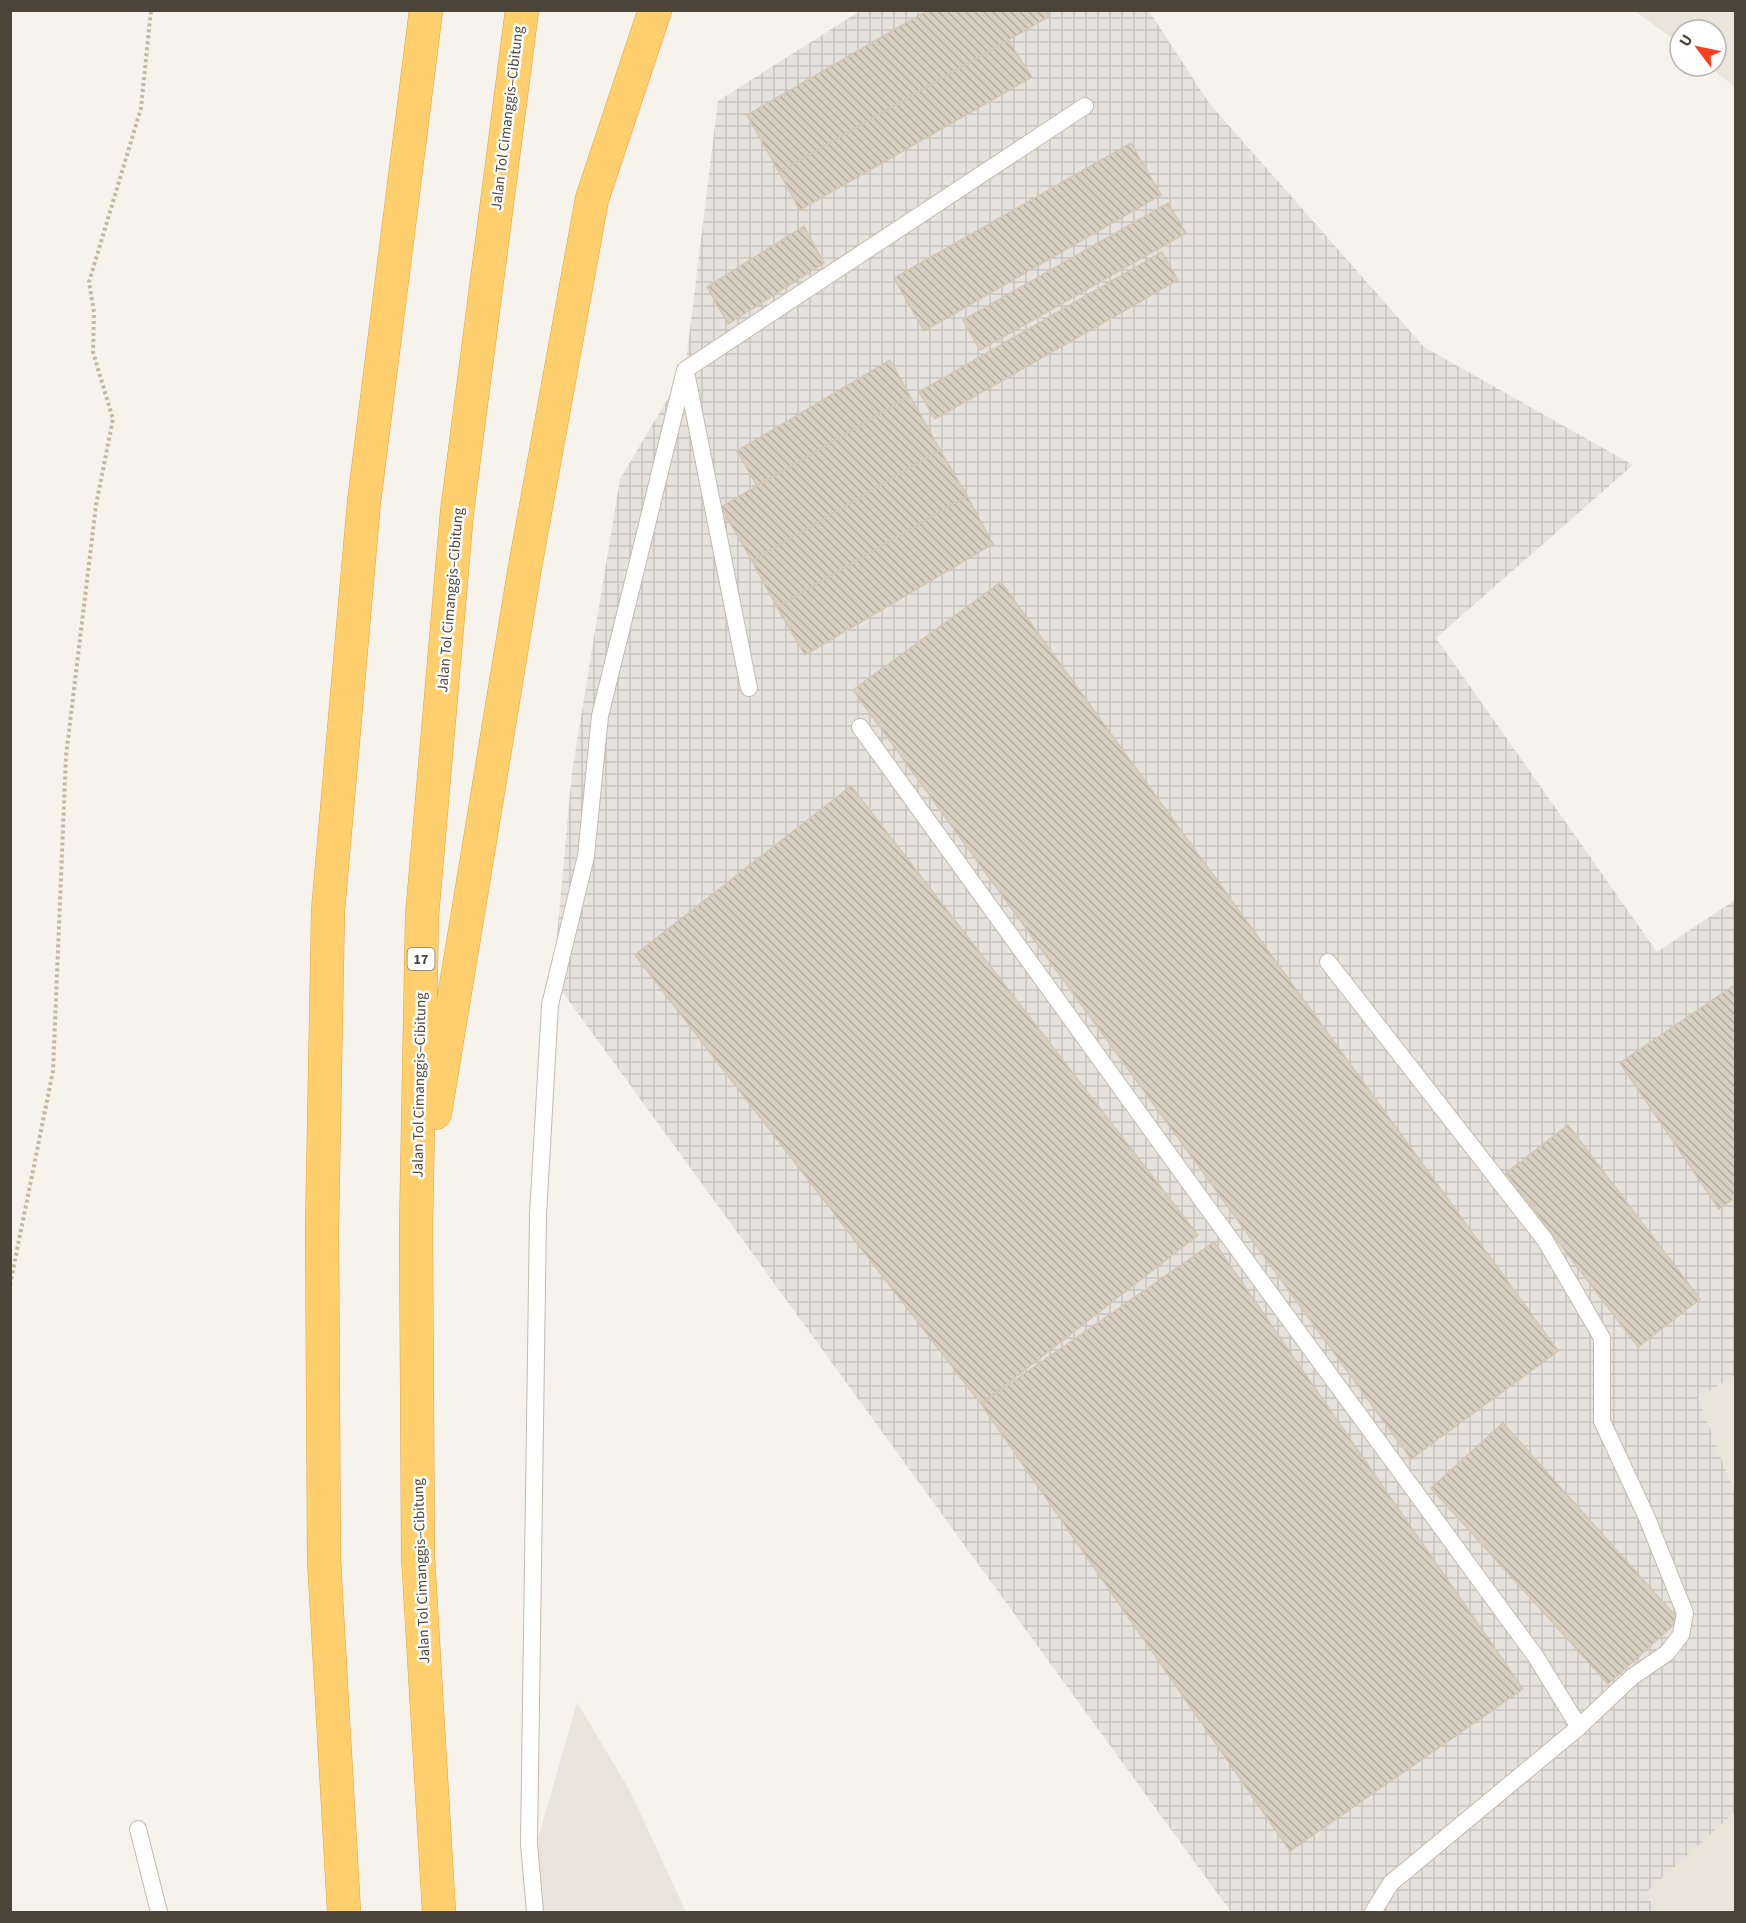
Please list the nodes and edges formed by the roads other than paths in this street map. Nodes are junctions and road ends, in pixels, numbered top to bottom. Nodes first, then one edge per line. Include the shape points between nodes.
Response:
1 (426, 10) edge
2 (522, 10) edge
3 (655, 10) edge
4 (1085, 106) dead end
5 (685, 370) junction
6 (749, 688) dead end
7 (860, 727) dead end
8 (1328, 962) dead end
9 (416, 1229) junction
10 (1579, 1727) junction
11 (138, 1829) dead end
12 (159, 1912) edge
13 (344, 1912) edge
14 (439, 1912) edge
15 (535, 1912) edge
16 (1373, 1912) edge

1 - 13 highway via 364,502 328,911 322,1229 324,1560
2 - 9 highway, Jalan Tol Cimanggis–Cibitung / 17 via 457,512 424,892
3 - 9 highway via 592,199 525,567
4 - 5 lane
5 - 6 lane
5 - 15 lane via 600,716 586,856 550,1005 538,1215 528,1844
7 - 10 lane via 1536,1657
8 - 10 lane via 1545,1240 1602,1338 1602,1421 1685,1613 1681,1635 1667,1653 1632,1677
9 - 14 highway, Jalan Tol Cimanggis–Cibitung / 17 via 418,1556
10 - 16 lane via 1391,1882
11 - 12 lane

